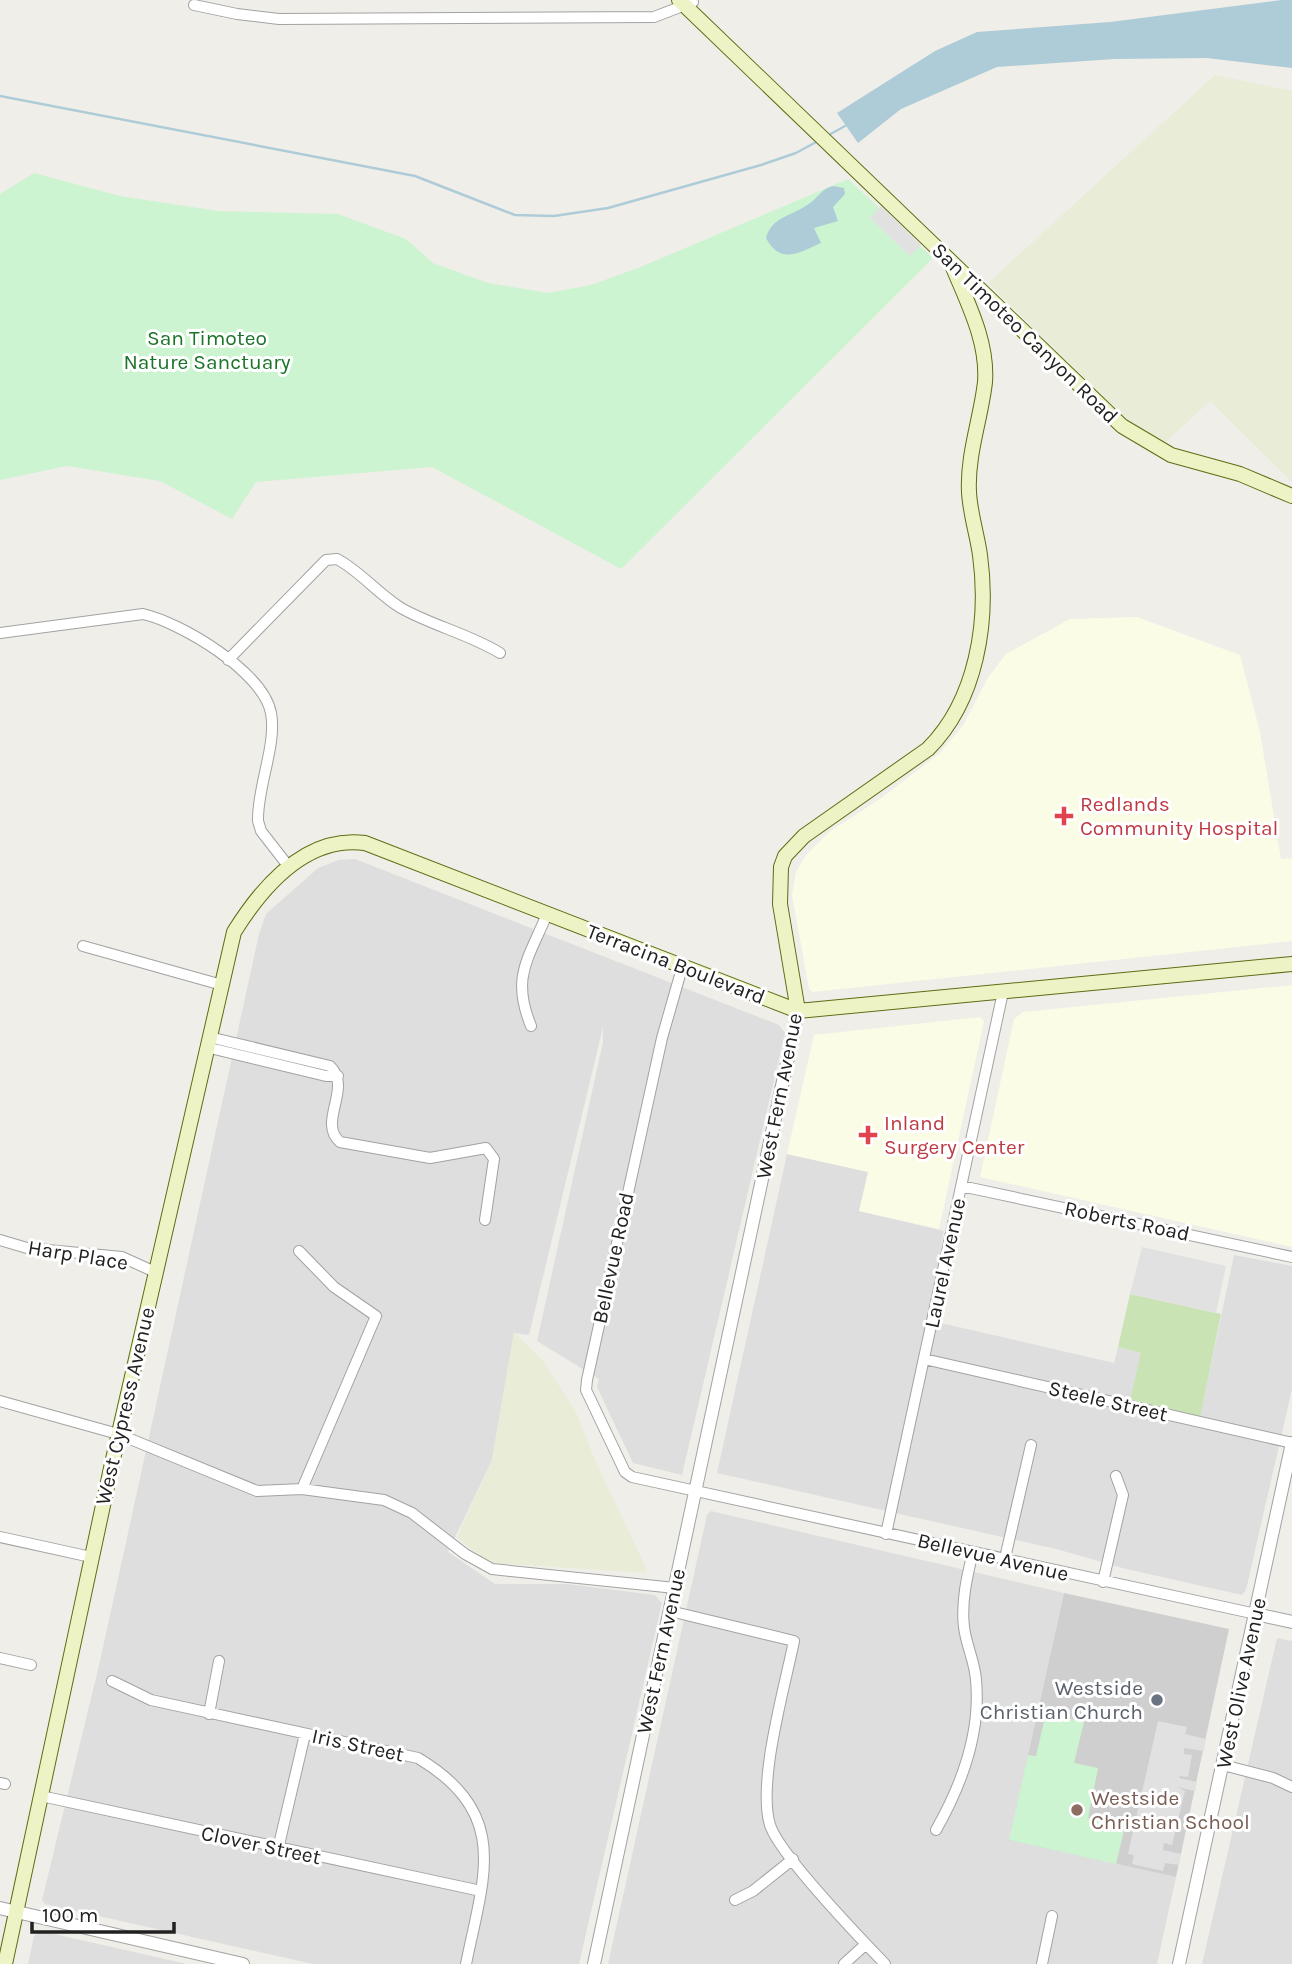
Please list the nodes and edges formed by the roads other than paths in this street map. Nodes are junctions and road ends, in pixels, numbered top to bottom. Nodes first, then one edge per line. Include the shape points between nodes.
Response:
1 (687, 2) edge
2 (194, 5) dead end
3 (952, 265) junction
4 (1292, 496) edge
5 (0, 633) edge
6 (500, 653) dead end
7 (228, 660) junction
8 (289, 867) junction
9 (547, 914) junction
10 (83, 946) dead end
11 (1292, 964) edge
12 (682, 968) junction
13 (222, 985) junction
14 (1003, 992) junction
15 (798, 1011) junction
16 (531, 1026) dead end
17 (208, 1042) junction
18 (961, 1186) junction
19 (485, 1220) dead end
20 (0, 1240) edge
21 (299, 1251) dead end
22 (1292, 1257) edge
23 (155, 1272) junction
24 (924, 1359) junction
25 (0, 1401) edge
26 (118, 1434) junction
27 (1292, 1443) edge
28 (1031, 1445) dead end
29 (1116, 1476) dead end
30 (302, 1489) junction
31 (695, 1491) junction
32 (886, 1534) junction
33 (0, 1536) edge
34 (973, 1552) junction
35 (91, 1557) junction
36 (1005, 1558) junction
37 (1103, 1582) junction
38 (675, 1588) junction
39 (670, 1611) junction
40 (1255, 1614) junction
41 (1292, 1622) edge
42 (0, 1658) edge
43 (219, 1661) dead end
44 (31, 1665) dead end
45 (112, 1681) dead end
46 (209, 1714) junction
47 (305, 1734) junction
48 (1223, 1765) junction
49 (1292, 1787) edge
50 (41, 1796) junction
51 (936, 1830) dead end
52 (278, 1849) junction
53 (793, 1859) junction
54 (481, 1891) junction
55 (736, 1900) dead end
56 (0, 1908) edge
57 (17, 1911) junction
58 (1052, 1916) dead end
59 (866, 1944) junction
60 (5, 1964) edge
61 (243, 1964) edge
62 (466, 1964) edge
63 (594, 1964) edge
64 (844, 1964) edge
65 (885, 1964) edge
66 (1042, 1964) edge
67 (1179, 1964) edge

1 - 2 street via 654,17 279,19
1 - 3 main road, San Timoteo Canyon Road
3 - 4 main road, San Timoteo Canyon Road via 1109,415 1138,437 1171,455 1240,474
3 - 15 main road, West Fern Avenue via 977,328 984,368 968,492 983,587 977,650 962,702 942,734 928,749 804,836 785,856 780,904
5 - 7 street via 143,614 173,624
6 - 7 street via 400,607 337,559 326,560
7 - 8 street via 258,684 271,714 258,821
8 - 9 main road, Terracina Boulevard via 334,842 365,843
8 - 13 main road, West Cypress Avenue via 254,899 234,932
9 - 12 main road, Terracina Boulevard
9 - 16 street via 521,979 521,1002
10 - 13 street
11 - 14 main road, Terracina Boulevard
12 - 15 main road, Terracina Boulevard
12 - 31 street, Bellevue Road via 662,1038 586,1390 625,1472
13 - 17 main road, West Cypress Avenue
14 - 15 main road, Terracina Boulevard
14 - 18 street, Laurel Avenue
15 - 31 street, West Fern Avenue
17 - 19 street via 338,1076 331,1126 340,1142 430,1158 486,1148 494,1159
17 - 23 main road, West Cypress Avenue
18 - 22 street, Roberts Road
18 - 24 street, Laurel Avenue
20 - 23 street, Harp Place via 27,1248 122,1257
21 - 30 street via 334,1287 376,1315
23 - 26 main road, West Cypress Avenue
24 - 27 street, Steele Street
24 - 32 street, Laurel Avenue
25 - 26 street
26 - 30 street via 257,1491
26 - 35 main road, West Cypress Avenue
27 - 40 street, West Olive Avenue
28 - 36 street
29 - 37 street via 1123,1495
30 - 38 street via 398,1505 465,1555 492,1569
31 - 32 street, Bellevue Avenue
31 - 38 street, West Fern Avenue
32 - 34 street, Bellevue Avenue
33 - 35 street
34 - 36 street, Bellevue Avenue
34 - 51 street via 963,1602 976,1680 972,1739 957,1793
35 - 50 main road, West Cypress Avenue
36 - 37 street, Bellevue Avenue
37 - 40 street, Bellevue Avenue
38 - 39 street, West Fern Avenue
39 - 53 street via 794,1641 766,1807 773,1834
39 - 63 street, West Fern Avenue
40 - 41 street, Bellevue Avenue
40 - 48 street, West Olive Avenue
42 - 44 street
43 - 46 street
45 - 46 street, Iris Street via 151,1700
46 - 47 street, Iris Street
47 - 52 street
47 - 54 street, Iris Street via 418,1758 444,1773 474,1812 485,1841
48 - 49 street
48 - 67 street, West Olive Avenue
50 - 52 street, Clover Street
50 - 57 main road, West Cypress Avenue
52 - 54 street, Clover Street
53 - 55 street
53 - 59 street
54 - 62 street, Iris Street
56 - 57 street
57 - 60 main road, West Cypress Avenue
57 - 61 street
58 - 66 street
59 - 64 street
59 - 65 street

